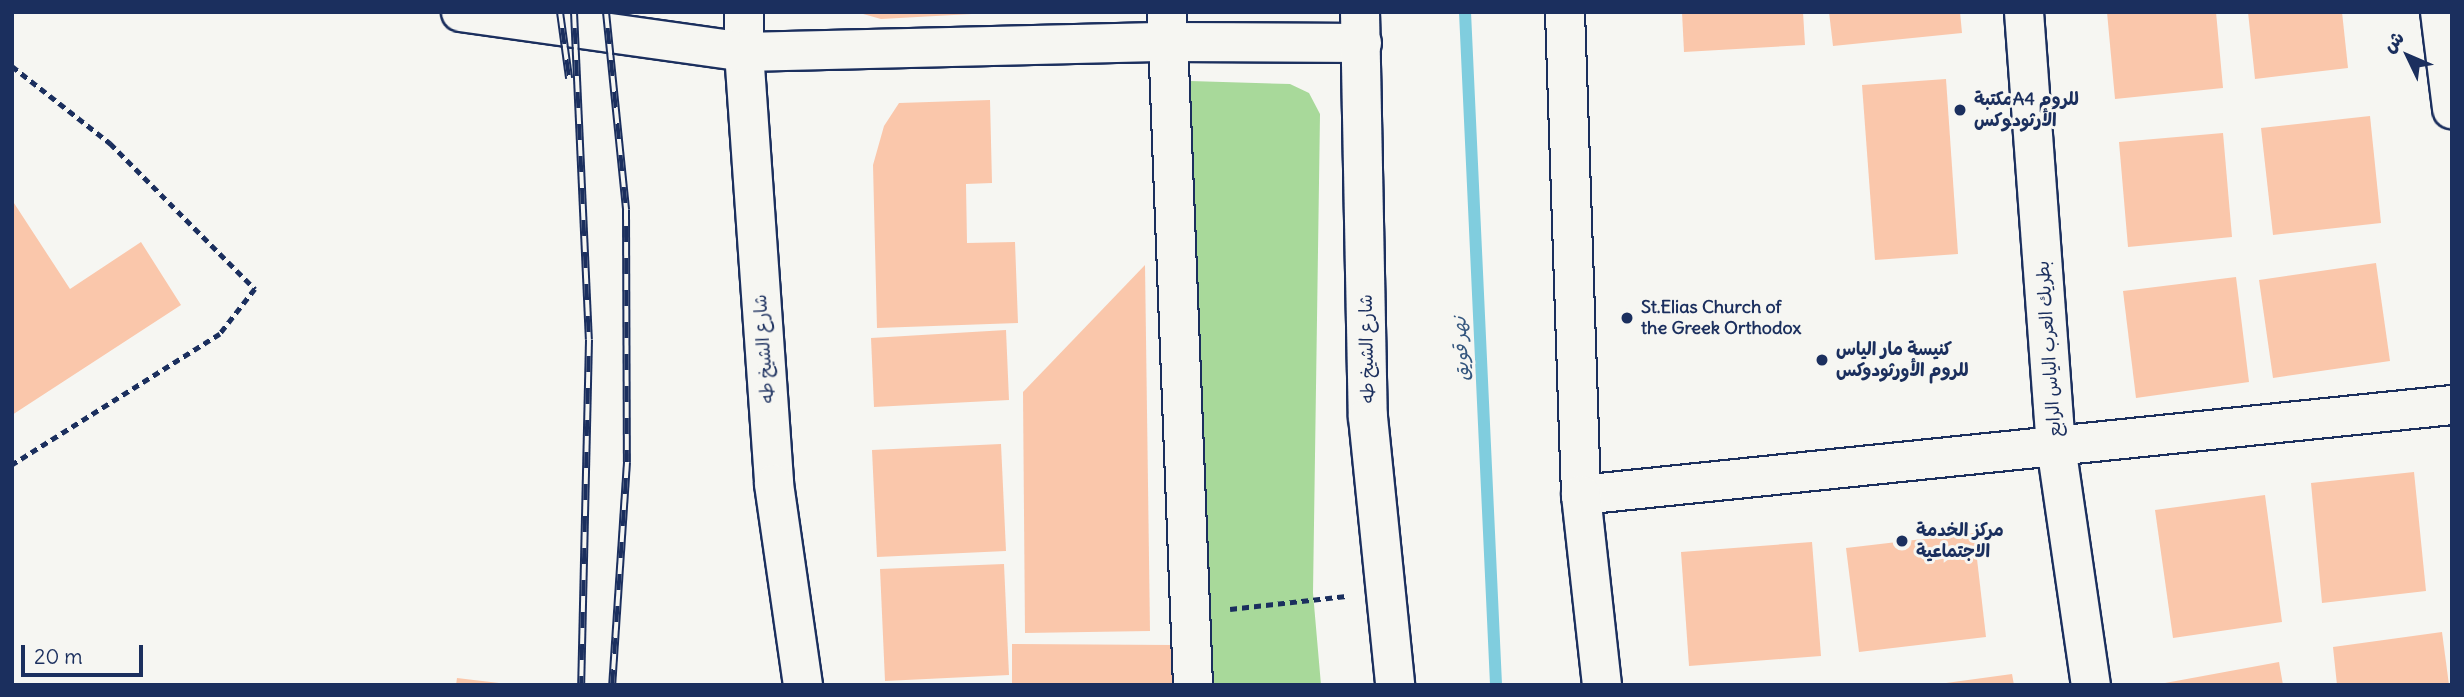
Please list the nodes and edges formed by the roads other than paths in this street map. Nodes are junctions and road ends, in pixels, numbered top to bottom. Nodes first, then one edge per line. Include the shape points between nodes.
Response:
1 (461, 12) edge
2 (744, 12) edge
3 (1565, 12) edge
4 (2025, 12) edge
5 (2440, 12) edge
6 (1168, 27) edge
7 (1361, 28) edge
8 (744, 52) junction
9 (2452, 109) edge
10 (2452, 405) edge
11 (2056, 446) junction
12 (1581, 495) junction
13 (803, 685) edge
14 (1193, 685) edge
15 (1395, 685) edge
16 (1602, 685) edge
17 (2091, 685) edge

1 - 8 street
2 - 8 street, شارع الشيخ طه
3 - 12 street
4 - 11 street, بطريك العرب الياس الرابع
5 - 9 street
6 - 7 street
6 - 8 street
6 - 14 street
7 - 15 street, شارع الشيخ طه via 1368,417
8 - 13 street, شارع الشيخ طه via 774,484
10 - 11 street
11 - 12 street
11 - 17 street, بطريك العرب الياس الرابع
12 - 16 street

